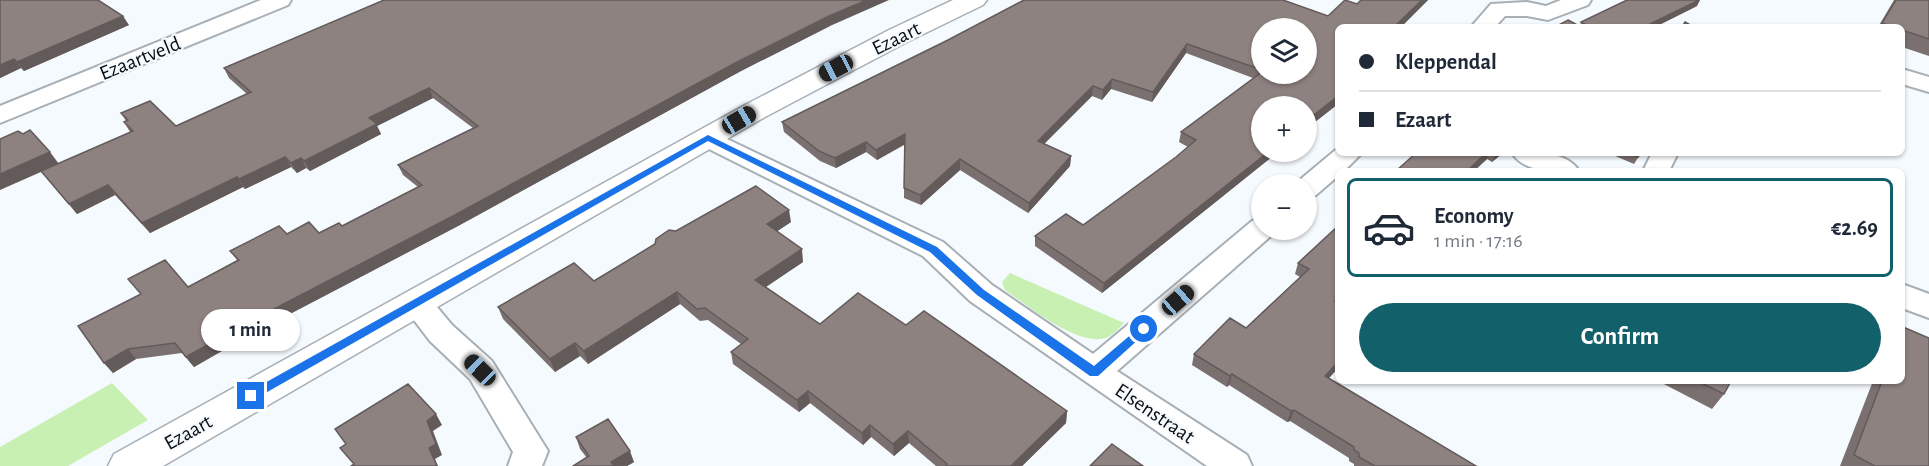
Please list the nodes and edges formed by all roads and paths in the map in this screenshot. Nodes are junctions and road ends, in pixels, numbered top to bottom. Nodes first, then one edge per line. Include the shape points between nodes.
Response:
1 (280, 0) edge
2 (974, 0) edge
3 (1580, 0) edge
4 (1527, 4) edge
5 (1485, 24) edge
6 (1905, 77) edge
7 (1929, 85) edge
8 (0, 115) edge
9 (708, 138) junction
10 (1345, 156) edge
11 (1532, 156) edge
12 (1559, 168) edge
13 (1317, 180) edge
14 (1251, 237) edge
15 (1905, 296) edge
16 (416, 303) junction
17 (1929, 307) edge
18 (1094, 372) junction
19 (128, 466) edge
20 (525, 466) edge
21 (1235, 466) edge

1 - 8 street, Ezaartveld
2 - 9 main road, Ezaart via 887,41
3 - 4 street via 1548,13
4 - 5 street via 1500,9
6 - 7 street
9 - 16 main road, Ezaart
9 - 18 street, Elsenstraat via 933,249 981,293
10 - 13 street
11 - 12 street
14 - 18 street
15 - 17 street
16 - 19 main road, Ezaart
16 - 20 street via 486,379 531,451
18 - 21 street, Elsenstraat

